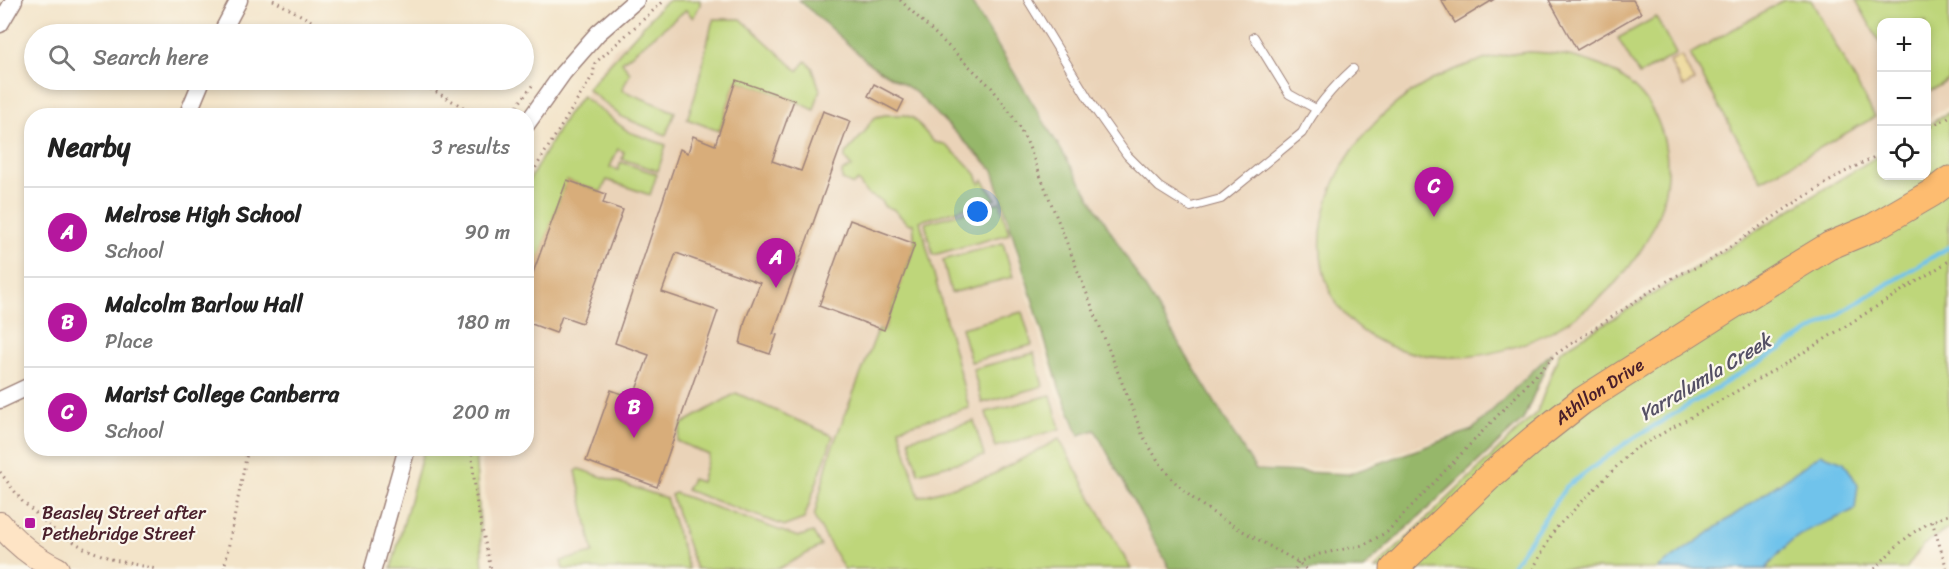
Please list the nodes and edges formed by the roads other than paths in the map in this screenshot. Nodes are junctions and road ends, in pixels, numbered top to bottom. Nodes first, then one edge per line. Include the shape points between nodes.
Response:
1 (14, 0) edge
2 (239, 0) edge
3 (636, 0) edge
4 (1028, 0) edge
5 (0, 24) edge
6 (226, 24) edge
7 (1254, 37) dead end
8 (1353, 69) dead end
9 (198, 90) edge
10 (191, 108) edge
11 (1316, 109) junction
12 (534, 114) edge
13 (1949, 164) edge
14 (1943, 186) edge
15 (1828, 246) junction
16 (24, 389) edge
17 (0, 400) edge
18 (405, 456) edge
19 (0, 524) edge
20 (57, 569) edge
21 (373, 569) edge
22 (1394, 569) edge

1 - 5 street
2 - 6 street
3 - 12 street via 598,33 563,72
4 - 11 lane via 1127,155 1159,187 1191,207 1221,199 1302,133
7 - 11 lane via 1289,94
8 - 11 lane
9 - 10 street
13 - 15 main road, Athllon Drive via 1864,216
14 - 15 main road, Athllon Drive via 1872,228
15 - 22 main road, Athllon Drive via 1582,401 1490,476
16 - 17 street
18 - 21 street
19 - 20 main road

